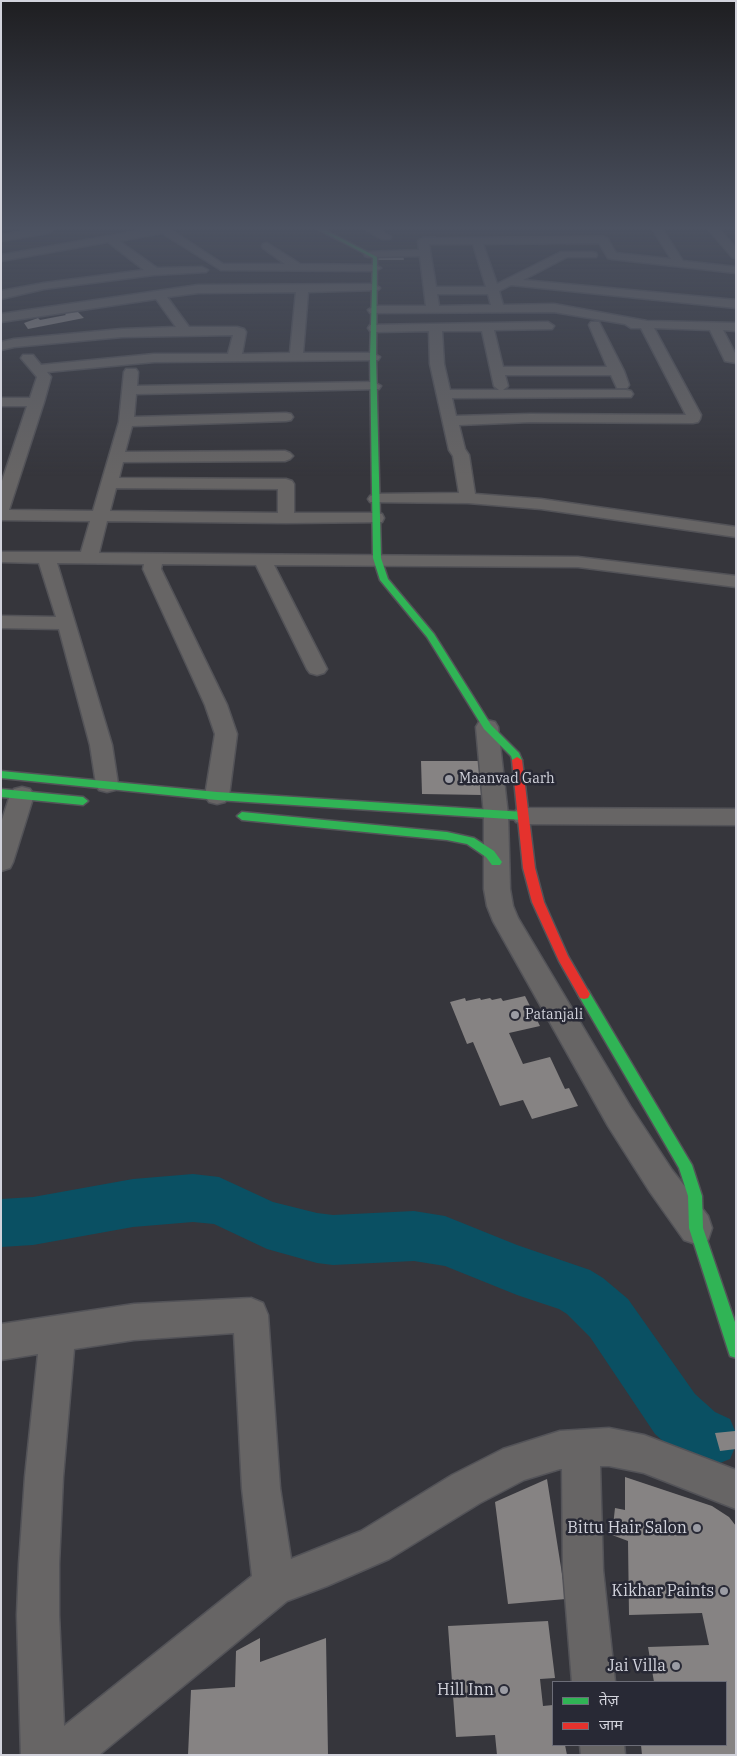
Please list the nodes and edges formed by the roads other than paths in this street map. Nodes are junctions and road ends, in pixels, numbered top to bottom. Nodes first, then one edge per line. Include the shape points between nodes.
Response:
1 (41, 312) edge
2 (107, 312) edge
3 (171, 312) edge
4 (300, 312) edge
5 (374, 312) edge
6 (576, 312) edge
7 (1, 318) edge
8 (645, 324) junction
9 (595, 325) junction
10 (487, 326) junction
11 (435, 327) junction
12 (715, 327) junction
13 (736, 327) edge
14 (1, 328) edge
15 (374, 328) junction
16 (185, 331) junction
17 (122, 333) junction
18 (8, 345) edge
19 (373, 357) junction
20 (234, 358) junction
21 (296, 358) junction
22 (736, 359) edge
23 (132, 360) junction
24 (36, 369) junction
25 (497, 371) junction
26 (617, 371) junction
27 (374, 386) junction
28 (294, 387) junction
29 (129, 390) junction
30 (502, 393) junction
31 (444, 394) junction
32 (626, 394) junction
33 (37, 402) junction
34 (3, 404) edge
35 (286, 417) junction
36 (638, 419) junction
37 (450, 421) junction
38 (126, 422) junction
39 (284, 445) junction
40 (116, 457) junction
41 (109, 483) junction
42 (286, 484) junction
43 (468, 498) junction
44 (376, 499) junction
45 (1, 510) edge
46 (1, 515) edge
47 (100, 517) junction
48 (286, 518) junction
49 (376, 518) junction
50 (736, 532) edge
51 (1, 557) edge
52 (89, 557) junction
53 (154, 557) junction
54 (47, 558) junction
55 (262, 558) junction
56 (377, 558) junction
57 (736, 582) edge
58 (1, 622) edge
59 (67, 623) junction
60 (317, 669) dead end
61 (487, 727) junction
62 (1, 774) edge
63 (107, 784) junction
64 (11, 794) edge
65 (217, 796) junction
66 (91, 802) dead end
67 (229, 815) dead end
68 (496, 815) junction
69 (524, 816) junction
70 (736, 817) edge
71 (1, 862) edge
72 (496, 862) junction
73 (696, 1228) junction
74 (58, 1333) junction
75 (1, 1342) edge
76 (736, 1350) edge
77 (581, 1448) junction
78 (736, 1490) edge
79 (274, 1585) junction
80 (594, 1681) edge
81 (43, 1755) edge
82 (64, 1755) edge

1 - 7 street
2 - 17 street
3 - 16 street
4 - 21 street
5 - 15 street
6 - 8 street
8 - 9 street
8 - 12 street
8 - 36 street via 694,415 693,419
9 - 10 street
9 - 26 street
10 - 11 street
10 - 25 street
11 - 15 street
11 - 31 street via 437,364
12 - 13 street
12 - 22 street via 730,358
14 - 18 street
15 - 19 street
16 - 17 street
16 - 20 street via 238,330
17 - 18 street
18 - 24 street
19 - 21 street
19 - 27 street
20 - 21 street
20 - 23 street
23 - 24 street
23 - 29 street
24 - 33 street via 44,377
25 - 26 street
25 - 30 street
26 - 32 street
27 - 28 street
27 - 44 street
28 - 29 street
28 - 35 street
29 - 38 street
30 - 31 street
30 - 32 street
31 - 37 street
32 - 36 street
33 - 34 street
33 - 45 street
35 - 38 street
35 - 39 street
36 - 37 street
37 - 43 street via 461,455
38 - 40 street
39 - 40 street
39 - 42 street
40 - 41 street
41 - 42 street
41 - 47 street
42 - 48 street
43 - 44 street
43 - 50 street via 541,504
44 - 49 street
46 - 47 street
47 - 48 street
47 - 52 street
48 - 49 street
49 - 56 street
51 - 54 street
52 - 53 street
52 - 54 street
53 - 55 street
53 - 65 street via 152,570 216,705 226,734
54 - 59 street
55 - 56 street
55 - 60 street
56 - 57 street via 578,562
56 - 61 street via 384,580 431,636
58 - 59 street
59 - 63 street via 101,745
61 - 68 street
61 - 69 street via 515,755
62 - 63 street
63 - 65 street
64 - 66 street
64 - 71 street
65 - 68 street
67 - 72 street via 447,836 470,841
68 - 69 street
68 - 72 street
69 - 70 street
69 - 73 street via 531,881 549,930 685,1165 696,1196
72 - 73 street via 499,898 506,921 619,1116
73 - 76 street
74 - 75 street
74 - 79 street via 168,1319 251,1315 261,1488
74 - 81 street via 39,1564
77 - 78 street via 631,1450
77 - 79 street via 540,1455 517,1463 466,1489 375,1545
77 - 80 street via 583,1570
79 - 82 street

